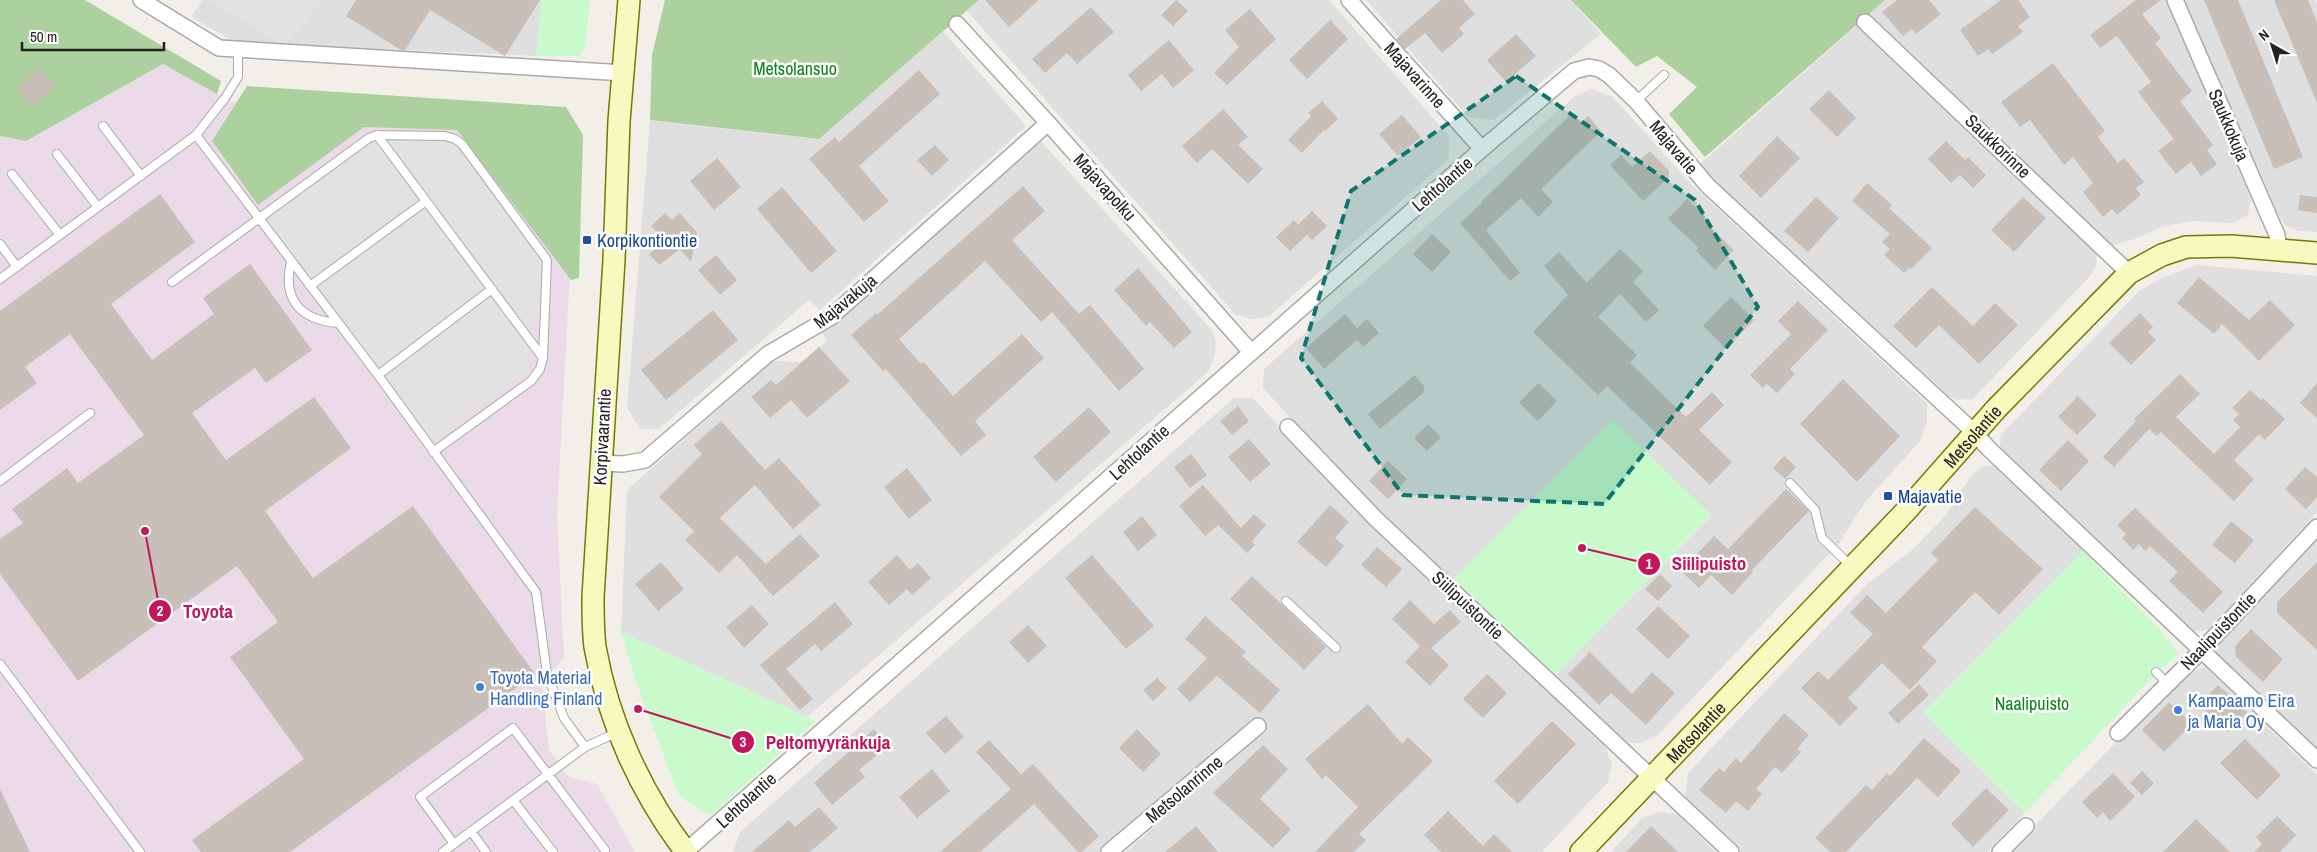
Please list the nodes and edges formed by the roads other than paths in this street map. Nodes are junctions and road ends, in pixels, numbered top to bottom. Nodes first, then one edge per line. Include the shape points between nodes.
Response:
1 (141, 0) edge
2 (629, 0) edge
3 (1349, 0) edge
4 (2175, 0) edge
5 (1865, 22) dead end
6 (956, 24) dead end
7 (238, 49) junction
8 (1599, 69) joint
9 (624, 73) junction
10 (1664, 75) dead end
11 (1636, 101) junction
12 (1048, 123) junction
13 (103, 126) dead end
14 (196, 135) junction
15 (377, 135) junction
16 (1482, 149) junction
17 (57, 154) dead end
18 (12, 174) dead end
19 (141, 176) junction
20 (426, 200) junction
21 (98, 207) junction
22 (259, 219) junction
23 (60, 235) junction
24 (0, 244) edge
25 (2279, 250) junction
26 (2317, 253) edge
27 (291, 262) junction
28 (17, 267) junction
29 (2129, 273) junction
30 (0, 279) edge
31 (172, 282) dead end
32 (310, 286) junction
33 (492, 289) junction
34 (338, 323) junction
35 (1251, 352) junction
36 (543, 358) junction
37 (378, 375) junction
38 (90, 414) dead end
39 (1288, 427) dead end
40 (1975, 433) junction
41 (433, 452) junction
42 (601, 463) junction
43 (0, 481) edge
44 (1790, 483) dead end
45 (2317, 527) edge
46 (1852, 567) junction
47 (1286, 601) dead end
48 (1336, 648) dead end
49 (2202, 650) junction
50 (0, 664) edge
51 (2156, 672) dead end
52 (2167, 684) junction
53 (1258, 726) dead end
54 (619, 732) junction
55 (2118, 733) dead end
56 (585, 747) junction
57 (2317, 760) edge
58 (547, 774) junction
59 (1652, 778) junction
60 (513, 800) junction
61 (2026, 826) dead end
62 (471, 831) junction
63 (454, 844) junction
64 (605, 850) dead end
65 (140, 852) edge
66 (443, 852) edge
67 (486, 852) edge
68 (553, 852) edge
69 (686, 852) edge
70 (1110, 852) edge
71 (1581, 852) edge
72 (1731, 852) edge
73 (2000, 852) edge

1 - 7 street via 220,48
2 - 9 street, Korpivaarantie
3 - 16 street, Majavarinne
4 - 25 street, Saukkokuja via 2277,235
5 - 29 street, Saukkorinne
6 - 12 street, Majavapolku
7 - 9 street
7 - 14 lane via 238,77
8 - 11 street, Majavatie
8 - 16 street, Lehtolantie via 1589,66 1574,71
9 - 42 street, Korpivaarantie
10 - 11 lane
11 - 40 street, Majavatie via 1708,186
12 - 35 street, Majavapolku
12 - 42 street, Majavakuja via 831,317 768,354 645,460
13 - 19 lane
14 - 19 lane
14 - 22 lane
15 - 20 lane
15 - 22 lane via 361,142
15 - 36 lane via 445,136 462,144 547,260
16 - 35 street, Lehtolantie
17 - 21 lane
18 - 23 lane
19 - 21 lane
20 - 32 lane
20 - 33 lane
21 - 23 lane
22 - 27 lane
22 - 31 lane
23 - 28 lane
24 - 28 lane
25 - 26 street, Metsolantie
25 - 29 street, Metsolantie via 2186,247 2162,255
27 - 32 lane
27 - 34 lane via 287,278 291,297 303,312 320,322
28 - 30 lane
29 - 40 street, Metsolantie
32 - 34 lane
33 - 36 lane
33 - 37 lane
34 - 37 lane
35 - 69 street, Lehtolantie
36 - 41 lane via 532,381
37 - 41 lane
38 - 43 lane
39 - 59 street, Siilipuistontie via 1376,519
40 - 46 street, Metsolantie
40 - 49 street, Majavatie
41 - 56 lane via 536,592 547,674 564,718
42 - 54 street, Korpivaarantie via 593,597 595,645
44 - 46 lane via 1816,510 1822,538
45 - 49 street, Naalipuistontie
46 - 59 street, Metsolantie
47 - 48 lane
49 - 52 street, Naalipuistontie
49 - 57 street, Majavatie
50 - 65 lane
51 - 52 lane
52 - 55 street, Naalipuistontie
53 - 70 street, Metsolanrinne
54 - 56 lane
54 - 69 street, Korpivaarantie via 659,815
56 - 58 lane
58 - 60 lane
58 - 63 lane via 513,728 420,797
58 - 64 lane
59 - 71 street, Metsolantie
59 - 72 street, Siilipuistontie
60 - 62 lane
60 - 68 lane
61 - 73 street
62 - 63 lane
62 - 67 lane
63 - 66 lane

